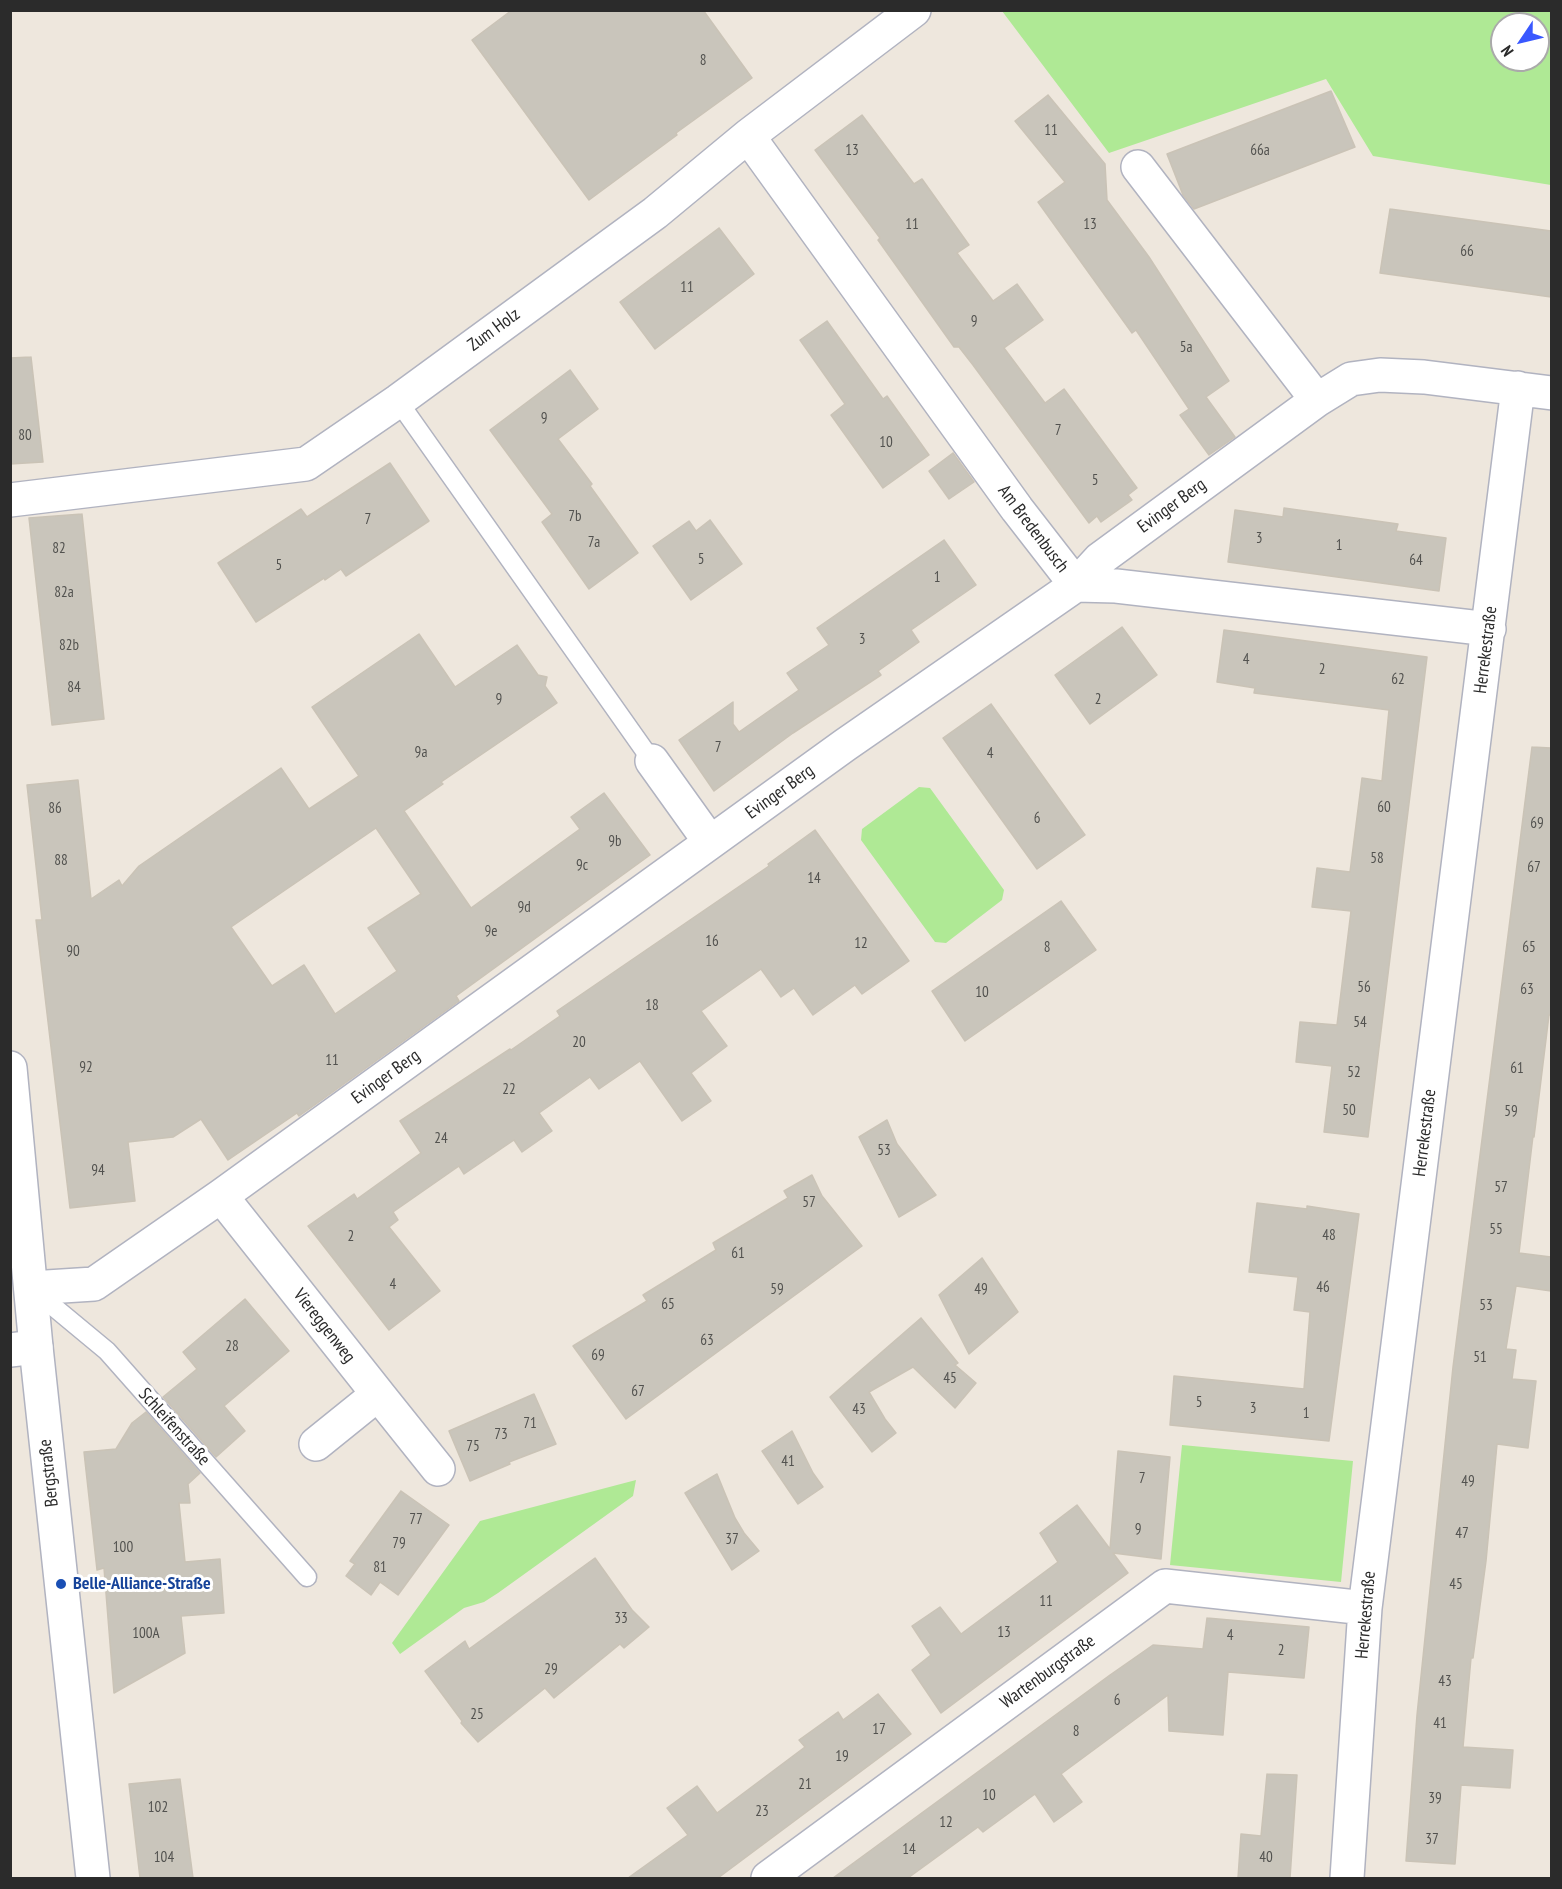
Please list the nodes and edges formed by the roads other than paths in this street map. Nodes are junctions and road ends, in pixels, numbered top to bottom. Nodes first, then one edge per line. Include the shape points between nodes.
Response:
1 (914, 10) edge
2 (748, 136) junction
3 (1138, 167) dead end
4 (1518, 388) junction
5 (1551, 393) edge
6 (398, 400) junction
7 (1317, 400) junction
8 (10, 500) edge
9 (1076, 585) junction
10 (1489, 629) junction
11 (652, 761) joint
12 (710, 842) junction
13 (10, 1068) edge
14 (221, 1196) junction
15 (31, 1288) junction
16 (23, 1349) edge
17 (378, 1394) junction
18 (316, 1444) dead end
19 (438, 1469) dead end
20 (307, 1577) dead end
21 (1365, 1608) junction
22 (93, 1878) edge
23 (768, 1878) edge
24 (1347, 1878) edge

1 - 2 street, Zum Holz
2 - 6 street, Zum Holz via 655,213
2 - 9 street, Am Bredenbusch
3 - 7 street
4 - 5 street, Evinger Berg
4 - 7 street, Evinger Berg via 1380,375 1350,379
4 - 10 street, Herrekestraße
6 - 8 street, Zum Holz via 306,464
6 - 11 lane
7 - 9 street, Evinger Berg via 1100,559
9 - 10 street, Am Bredenbusch via 1127,587
9 - 12 street, Evinger Berg
10 - 21 street, Herrekestraße
11 - 12 street
12 - 14 street, Evinger Berg
13 - 15 street, Bergstraße
14 - 15 street, Evinger Berg via 94,1284
14 - 17 street, Viereggenweg
15 - 16 street, Bergstraße
15 - 20 lane, Schleifenstraße via 107,1351
16 - 22 street, Bergstraße
17 - 18 street
17 - 19 street
21 - 23 street, Wartenburgstraße via 1165,1586
21 - 24 street, Herrekestraße

